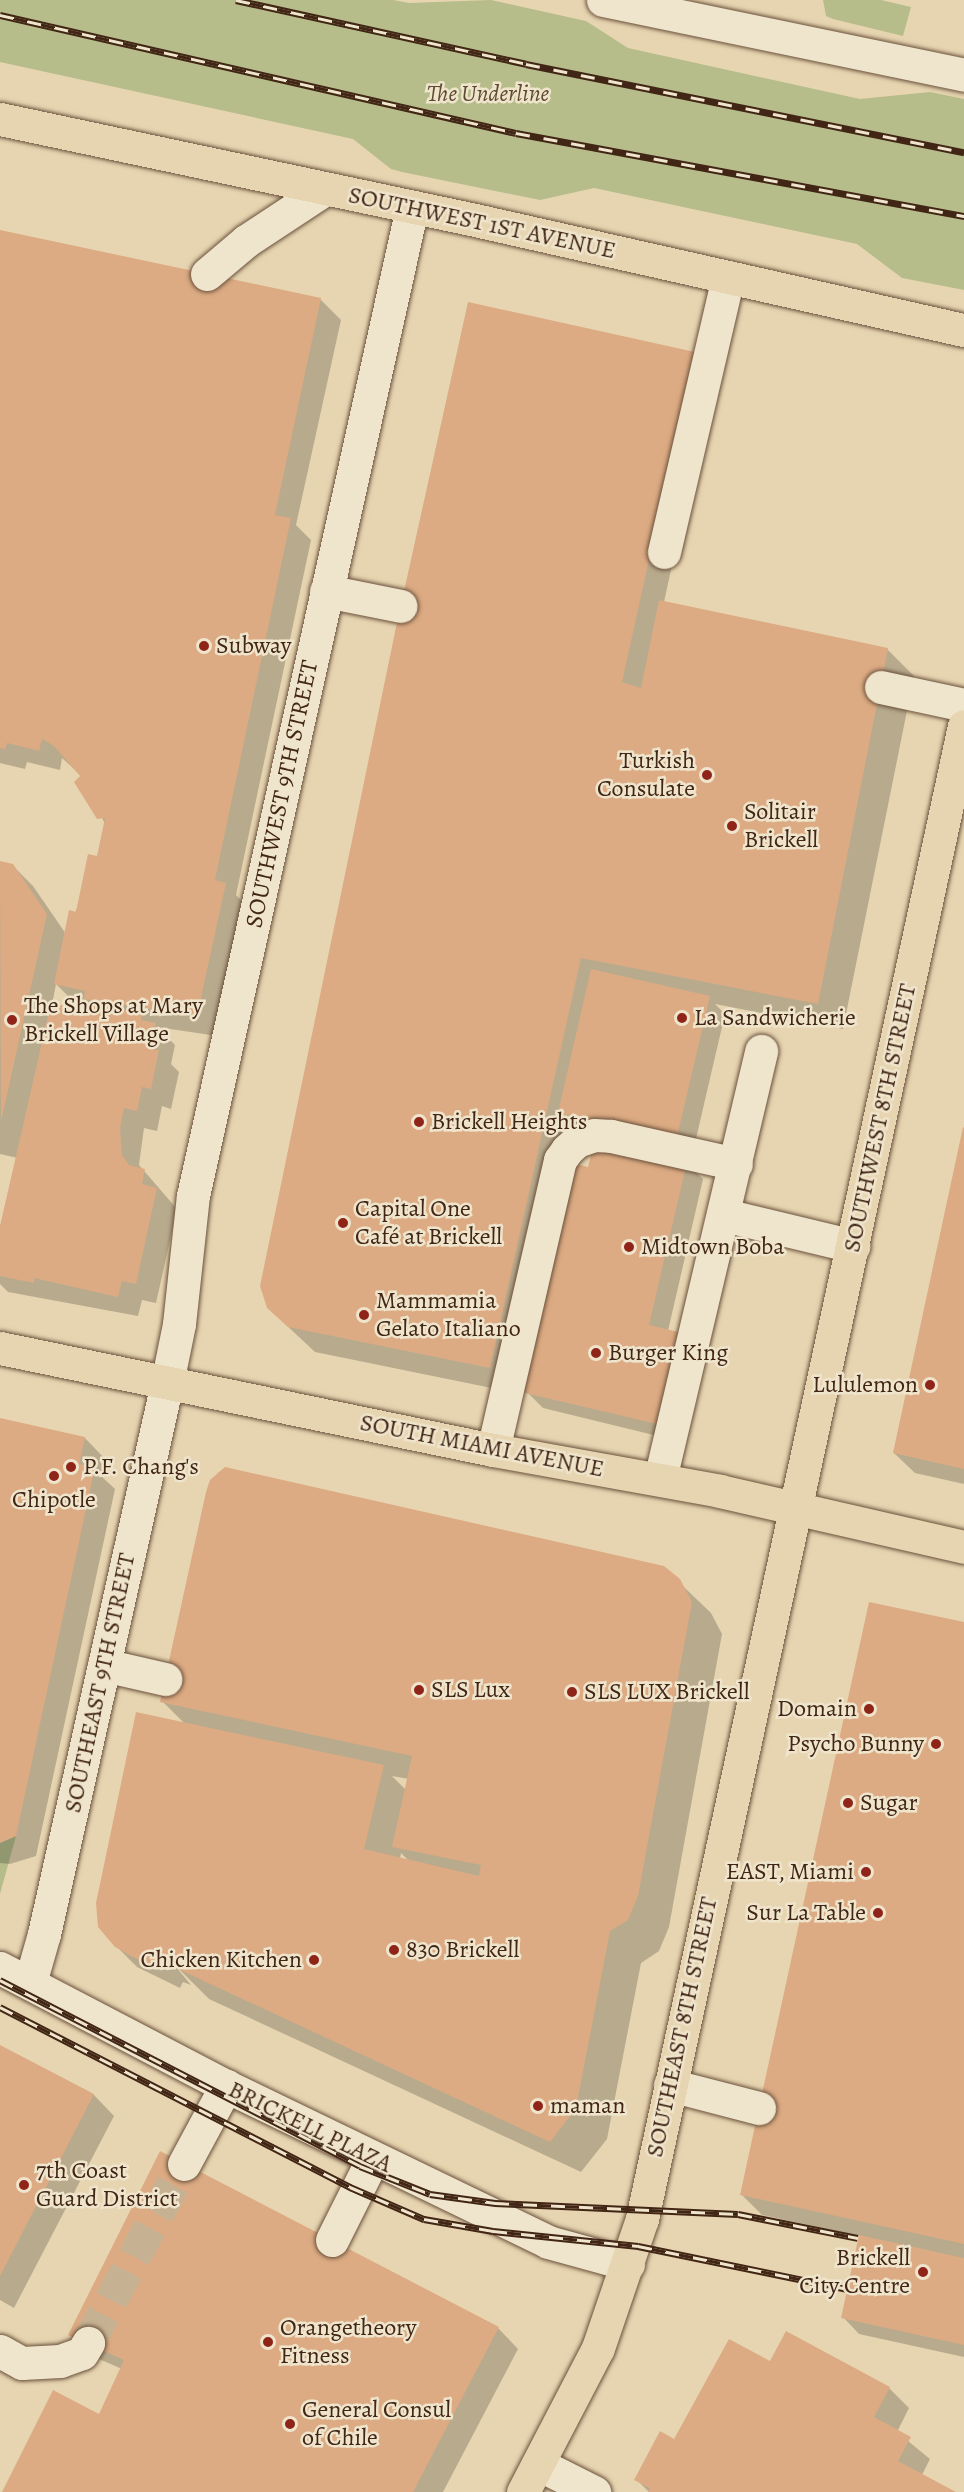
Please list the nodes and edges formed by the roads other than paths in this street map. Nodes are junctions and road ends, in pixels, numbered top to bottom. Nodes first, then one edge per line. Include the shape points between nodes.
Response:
1 (603, 0) edge
2 (964, 75) edge
3 (0, 119) edge
4 (325, 189) junction
5 (412, 207) junction
6 (207, 274) dead end
7 (728, 278) junction
8 (964, 330) edge
9 (664, 552) dead end
10 (326, 591) junction
11 (401, 606) dead end
12 (881, 687) dead end
13 (964, 705) edge
14 (964, 726) edge
15 (761, 1051) dead end
16 (736, 1164) junction
17 (724, 1215) junction
18 (853, 1246) junction
19 (0, 1348) edge
20 (166, 1383) junction
21 (493, 1450) junction
22 (660, 1479) junction
23 (795, 1509) junction
24 (964, 1547) edge
25 (104, 1665) junction
26 (165, 1679) dead end
27 (0, 1968) edge
28 (30, 1983) junction
29 (670, 2085) junction
30 (225, 2086) junction
31 (759, 2108) dead end
32 (373, 2158) junction
33 (184, 2164) tunnel mouth
34 (332, 2241) dead end
35 (628, 2264) junction
36 (88, 2343) tunnel mouth
37 (11, 2357) edge
38 (530, 2478) edge
39 (594, 2492) edge

1 - 2 street
3 - 4 main road, SOUTHWEST 1ST AVENUE
4 - 5 main road, SOUTHWEST 1ST AVENUE
4 - 6 street via 246,241
5 - 7 main road, SOUTHWEST 1ST AVENUE
5 - 10 street, SOUTHWEST 9TH STREET
7 - 8 main road, SOUTHWEST 1ST AVENUE
7 - 9 street
10 - 11 street
10 - 20 street, SOUTHWEST 9TH STREET via 194,1196 179,1324
12 - 13 street
14 - 18 main road, SOUTHWEST 8TH STREET
15 - 16 street
16 - 17 street
16 - 21 street via 611,1136 585,1138 567,1150 560,1160
17 - 18 street
17 - 22 street
18 - 23 main road, SOUTHWEST 8TH STREET
19 - 20 main road, SOUTH MIAMI AVENUE
20 - 21 main road, SOUTH MIAMI AVENUE
20 - 25 street, SOUTHEAST 9TH STREET
21 - 22 main road, SOUTH MIAMI AVENUE
22 - 23 main road, SOUTH MIAMI AVENUE
23 - 24 main road, SOUTH MIAMI AVENUE
23 - 29 main road, SOUTHEAST 8TH STREET
25 - 26 street
25 - 28 street, SOUTHEAST 9TH STREET
27 - 28 street, BRICKELL PLAZA
28 - 30 street, BRICKELL PLAZA
29 - 31 street
29 - 35 main road, SOUTHEAST 8TH STREET via 642,2219
30 - 32 street, BRICKELL PLAZA
30 - 33 street
32 - 34 street
32 - 35 street, BRICKELL PLAZA via 548,2242
35 - 38 main road, SOUTHEAST 8TH STREET via 598,2348
36 - 37 street via 82,2353 60,2361
38 - 39 street

